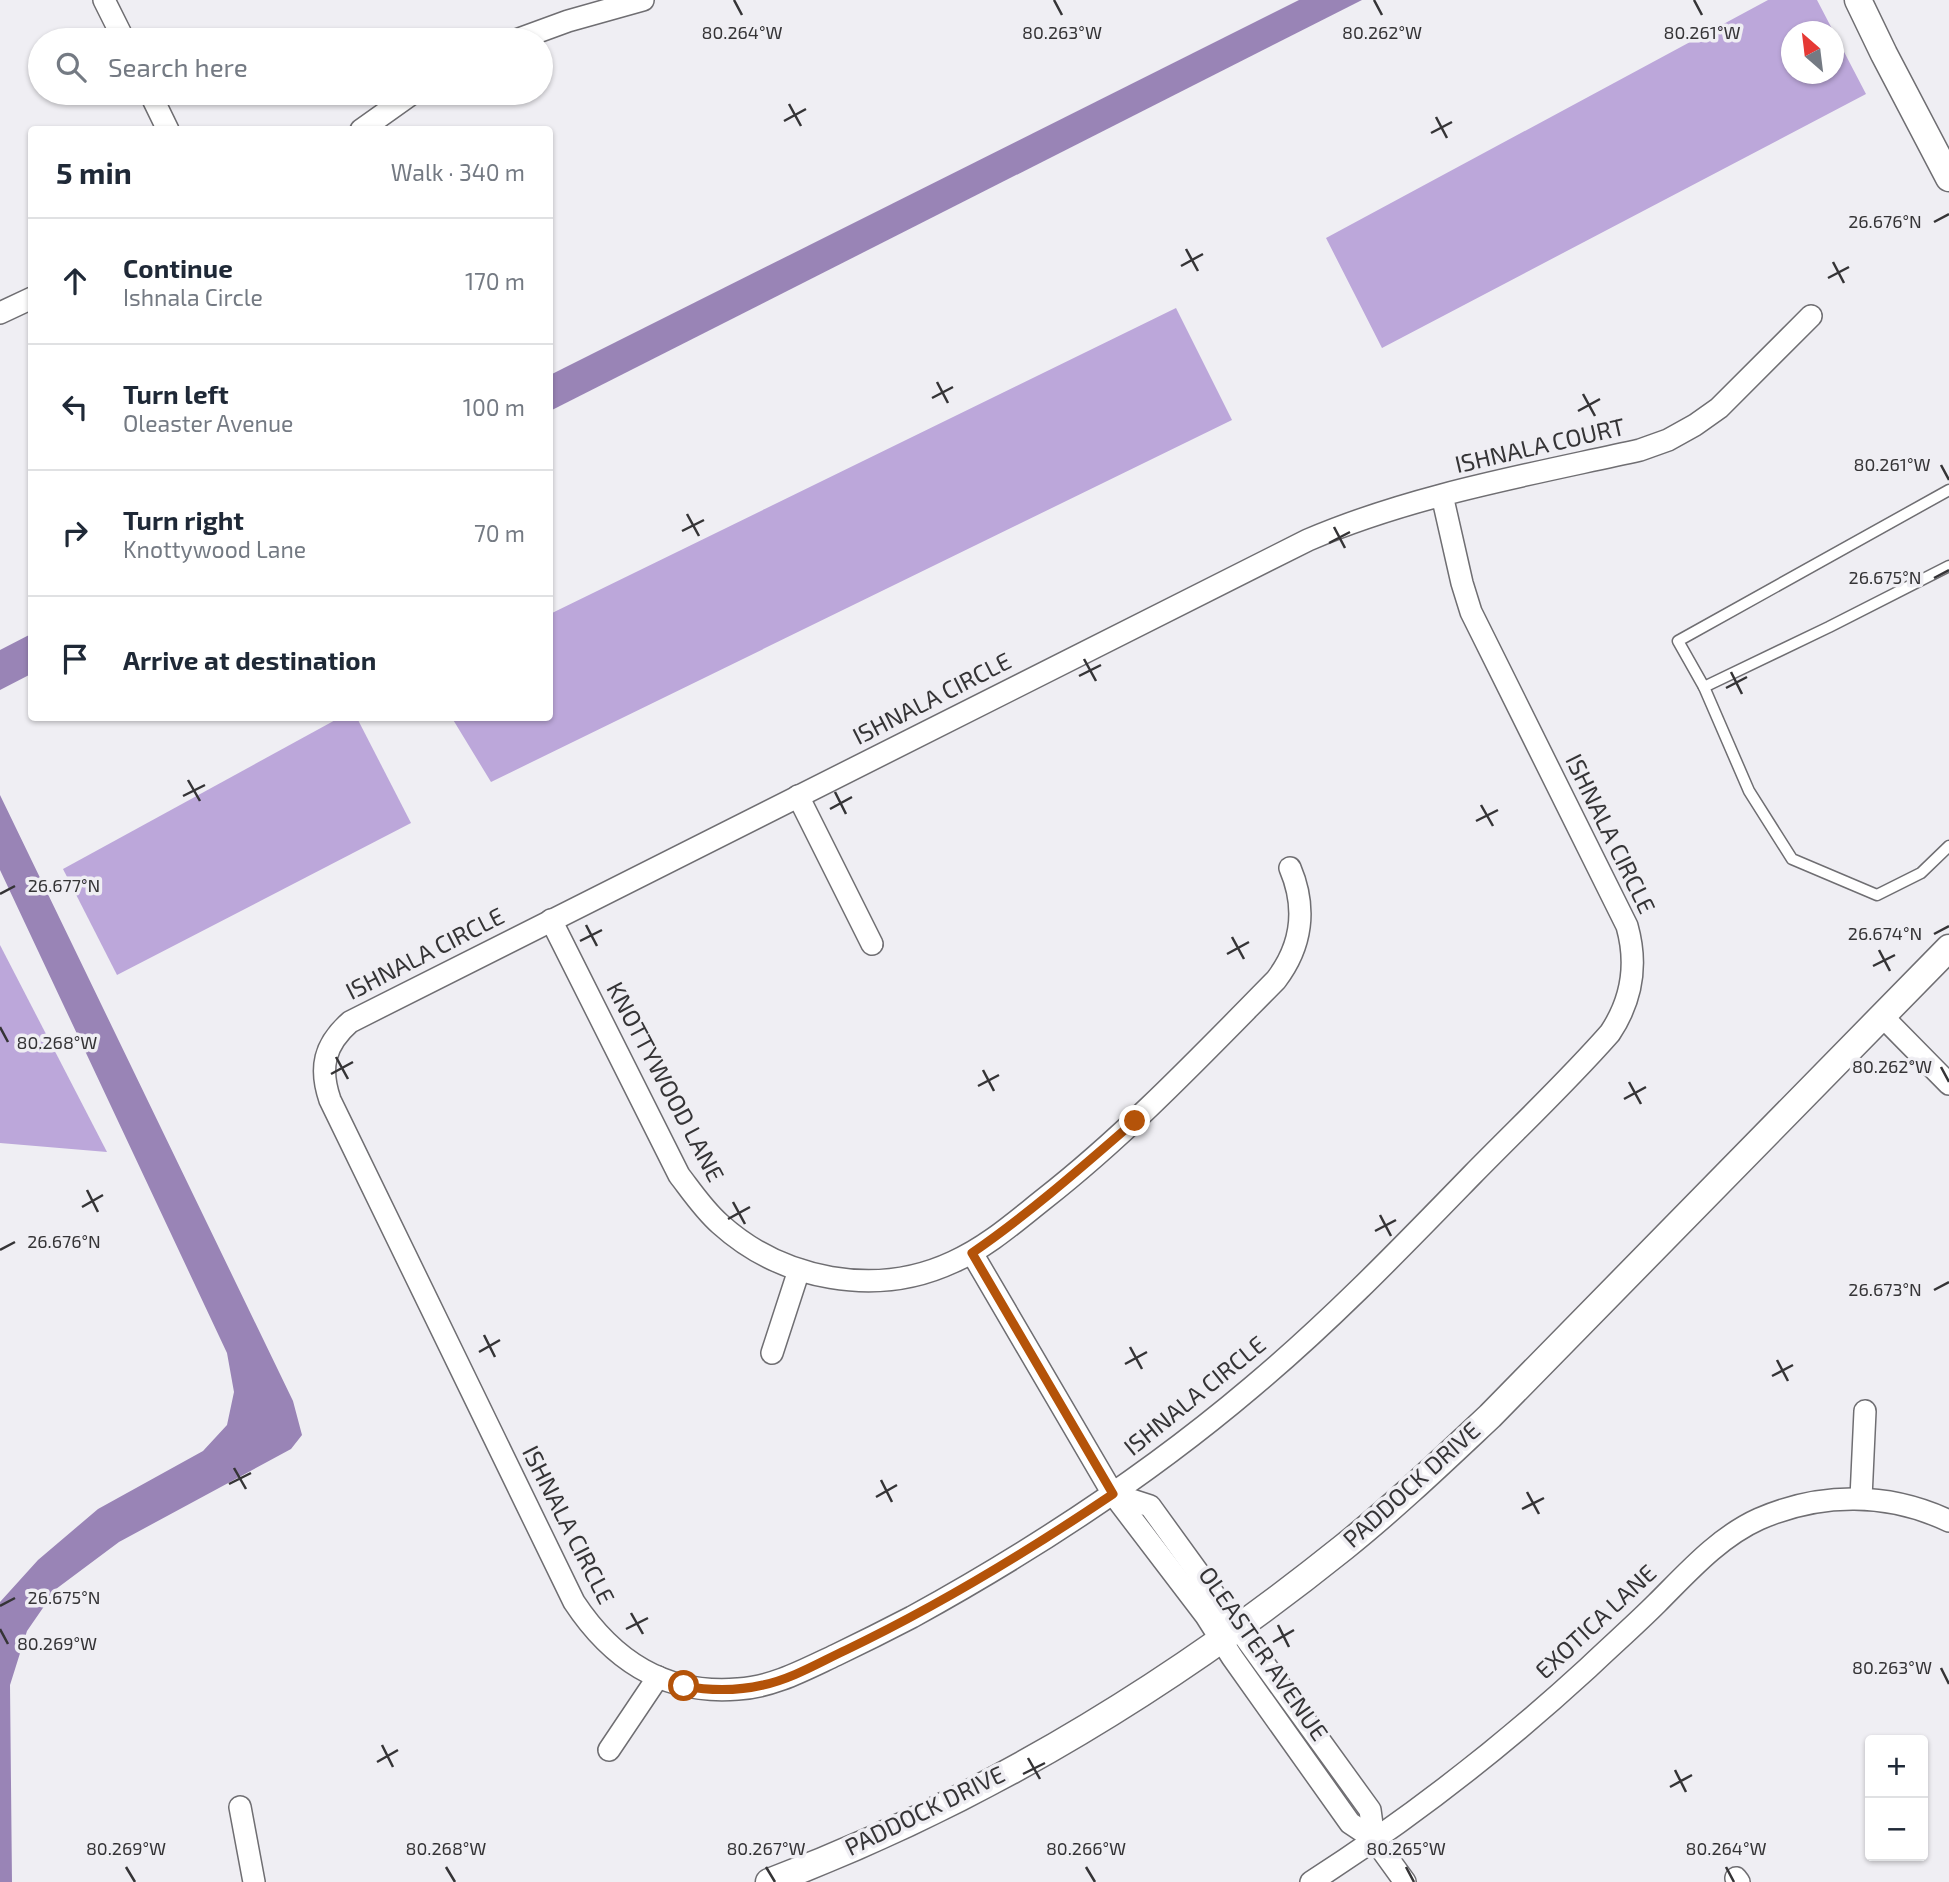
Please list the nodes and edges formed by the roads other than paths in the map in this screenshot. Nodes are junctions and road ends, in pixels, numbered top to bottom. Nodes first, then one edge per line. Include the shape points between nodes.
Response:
1 (104, 0) edge
2 (643, 0) edge
3 (1858, 0) edge
4 (118, 28) edge
5 (549, 28) edge
6 (156, 105) edge
7 (396, 105) edge
8 (166, 126) edge
9 (367, 126) edge
10 (1949, 178) edge
11 (28, 300) edge
12 (0, 313) edge
13 (1811, 316) dead end
14 (1443, 495) junction
15 (1947, 495) edge
16 (1949, 566) edge
17 (1704, 687) junction
18 (798, 796) junction
19 (1949, 846) edge
20 (1290, 868) dead end
21 (551, 920) junction
22 (872, 944) dead end
23 (1949, 948) edge
24 (1882, 1016) junction
25 (1949, 1084) edge
26 (972, 1253) junction
27 (799, 1270) junction
28 (772, 1353) dead end
29 (1865, 1411) dead end
30 (1113, 1494) junction
31 (1861, 1498) junction
32 (1949, 1521) edge
33 (1229, 1633) junction
34 (658, 1677) junction
35 (609, 1750) dead end
36 (240, 1807) dead end
37 (1374, 1839) junction
38 (254, 1882) edge
39 (769, 1882) edge
40 (1311, 1882) edge
41 (1405, 1882) edge

1 - 4 street
2 - 5 street
3 - 10 street
6 - 8 street
7 - 9 street
11 - 12 street
13 - 14 street, ISHNALA COURT via 1719,408 1668,440
14 - 18 street, ISHNALA CIRCLE via 1394,507 1307,541
14 - 30 street, ISHNALA CIRCLE via 1471,611 1627,926 1633,968 1629,995 1601,1044 1322,1325 1242,1395
15 - 17 lane via 1678,641
16 - 17 lane
17 - 19 lane via 1749,790 1792,859 1877,895 1922,873
18 - 21 street, ISHNALA CIRCLE
18 - 22 street
20 - 26 street, KNOTTYWOOD LANE via 1299,894 1300,920 1295,946 1276,980 1126,1129
21 - 27 street, KNOTTYWOOD LANE via 679,1175 718,1223 769,1258
21 - 34 street, ISHNALA CIRCLE via 350,1022 331,1044 324,1072 330,1100 574,1602 610,1648
23 - 24 street, PADDOCK DRIVE
24 - 25 street
24 - 33 street, PADDOCK DRIVE via 1490,1416 1356,1537
26 - 27 street, KNOTTYWOOD LANE via 921,1274 891,1279 829,1278
26 - 30 street, OLEASTER AVENUE
27 - 28 street
29 - 31 street
30 - 33 street, OLEASTER AVENUE via 1206,1616
30 - 34 street, ISHNALA CIRCLE via 970,1585 792,1676 766,1685 711,1690
31 - 32 street, EXOTICA LANE via 1910,1506
31 - 37 street, EXOTICA LANE via 1785,1508 1730,1536 1507,1738
33 - 37 street, OLEASTER AVENUE via 1350,1823
33 - 39 street, PADDOCK DRIVE via 1053,1747 880,1836
34 - 35 street
36 - 38 street
37 - 40 street, EXOTICA LANE
37 - 41 street, OLEASTER AVENUE

